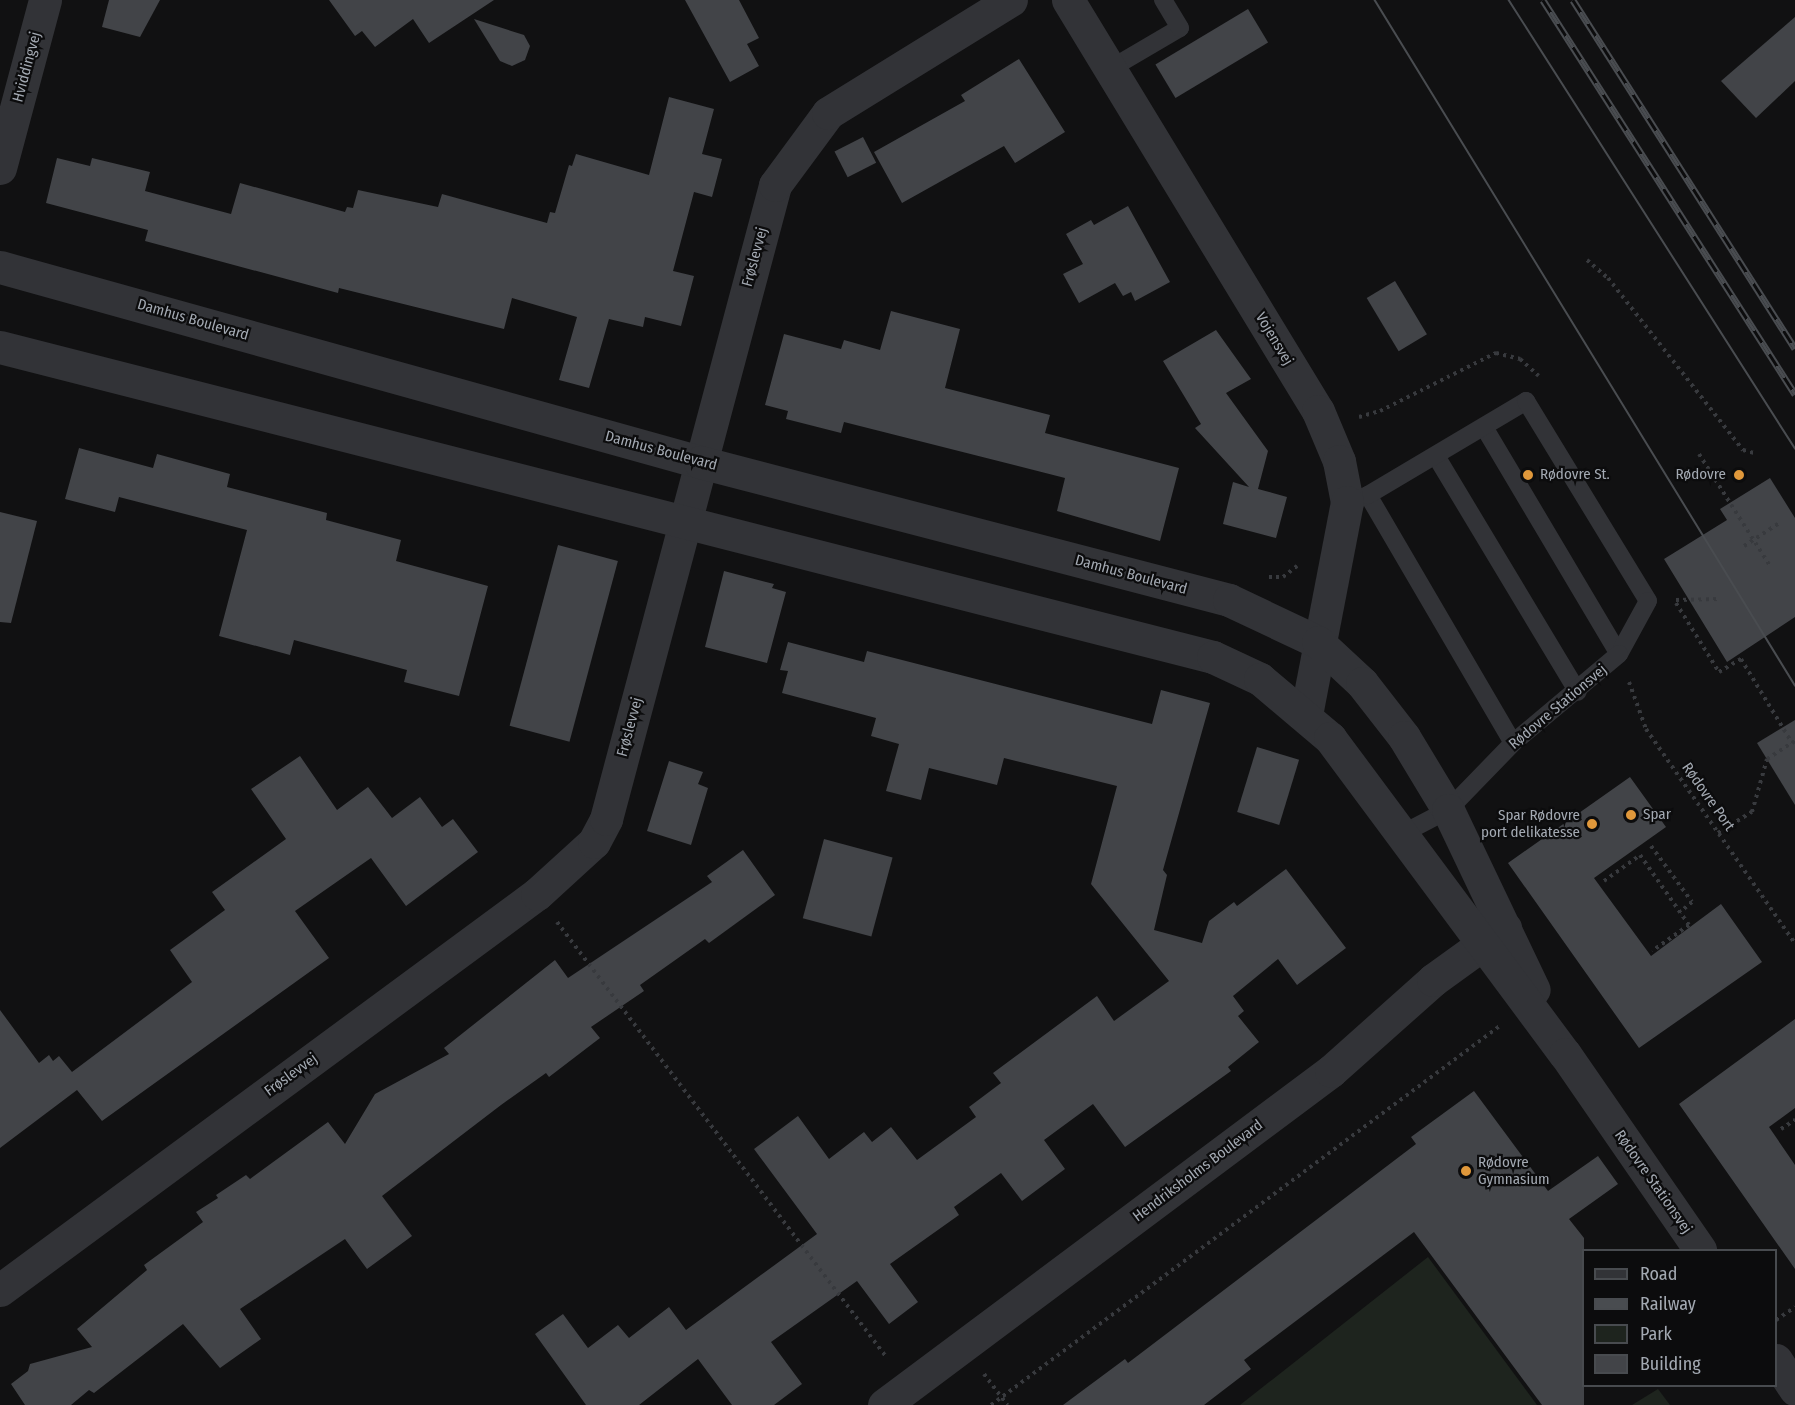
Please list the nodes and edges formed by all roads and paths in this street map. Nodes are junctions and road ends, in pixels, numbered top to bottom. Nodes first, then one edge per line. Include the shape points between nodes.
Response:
1 (45, 0) edge
2 (1011, 0) edge
3 (1068, 0) edge
4 (1163, 0) edge
5 (1110, 69) junction
6 (0, 168) edge
7 (1587, 260) dead end
8 (0, 267) edge
9 (0, 347) edge
10 (1484, 427) junction
11 (1754, 453) dead end
12 (1699, 454) dead end
13 (1436, 456) junction
14 (700, 462) junction
15 (1357, 499) junction
16 (1781, 522) dead end
17 (683, 524) junction
18 (1744, 546) dead end
19 (1299, 564) dead end
20 (1770, 566) dead end
21 (1283, 577) dead end
22 (1719, 599) dead end
23 (1675, 600) junction
24 (1648, 601) junction
25 (1318, 642) junction
26 (1619, 654) junction
27 (1578, 692) junction
28 (1306, 715) junction
29 (1793, 742) edge
30 (1513, 743) junction
31 (1448, 810) junction
32 (1718, 833) junction
33 (1402, 834) junction
34 (1651, 846) dead end
35 (1604, 880) dead end
36 (537, 894) junction
37 (1680, 912) junction
38 (1494, 936) junction
39 (1795, 943) edge
40 (1652, 951) dead end
41 (1528, 1005) junction
42 (1564, 1053) junction
43 (1795, 1120) edge
44 (1781, 1129) dead end
45 (1699, 1249) edge
46 (0, 1290) edge
47 (1795, 1307) edge
48 (1777, 1319) edge
49 (1777, 1362) edge
50 (1795, 1389) edge
51 (897, 1396) edge
52 (991, 1405) edge

1 - 6 street, Hviddingvej
2 - 14 street, Frøslevvej via 828,113 775,185
3 - 5 street, Vojensvej
4 - 5 lane via 1180,28
5 - 15 street, Vojensvej via 1318,411
7 - 11 path via 1608,278 1743,450
8 - 14 street, Damhus Boulevard
9 - 17 street
10 - 13 lane
10 - 24 lane via 1526,401
10 - 26 lane
12 - 20 path
13 - 15 lane
13 - 27 lane
14 - 17 street, Frøslevvej
14 - 25 street, Damhus Boulevard via 1229,600
15 - 25 street, Vojensvej
15 - 30 lane
16 - 18 path
17 - 28 street via 1213,657 1260,679
17 - 36 street, Frøslevvej via 606,819 594,842 577,861
19 - 21 path
22 - 23 path
23 - 24 path
23 - 29 path via 1719,672 1741,659
24 - 26 lane, Rødovre Stationsvej
25 - 28 street, Vojensvej
25 - 31 street, Rødovre Stationsvej via 1362,683 1404,737
26 - 27 lane, Rødovre Stationsvej
26 - 32 path, Rødovre Port via 1646,729
27 - 30 lane, Rødovre Stationsvej
28 - 33 street, Rødovre Stationsvej via 1330,738
29 - 32 path via 1767,759 1752,812
30 - 31 lane, Rødovre Stationsvej
31 - 33 lane, Rødovre Stationsvej
31 - 38 street, Rødovre Stationsvej
32 - 39 path, Rødovre Port
33 - 38 street, Rødovre Stationsvej
34 - 37 path via 1692,902
35 - 37 path via 1640,855
36 - 46 street, Frøslevvej
36 - 51 path
37 - 40 path via 1689,925
38 - 41 street, Rødovre Stationsvej
38 - 42 street, Rødovre Stationsvej
38 - 51 street, Hendriksholms Boulevard via 1433,980 1331,1071
41 - 42 street, Rødovre Stationsvej
41 - 52 path
42 - 45 street, Rødovre Stationsvej
43 - 44 path
47 - 48 path
49 - 50 street

